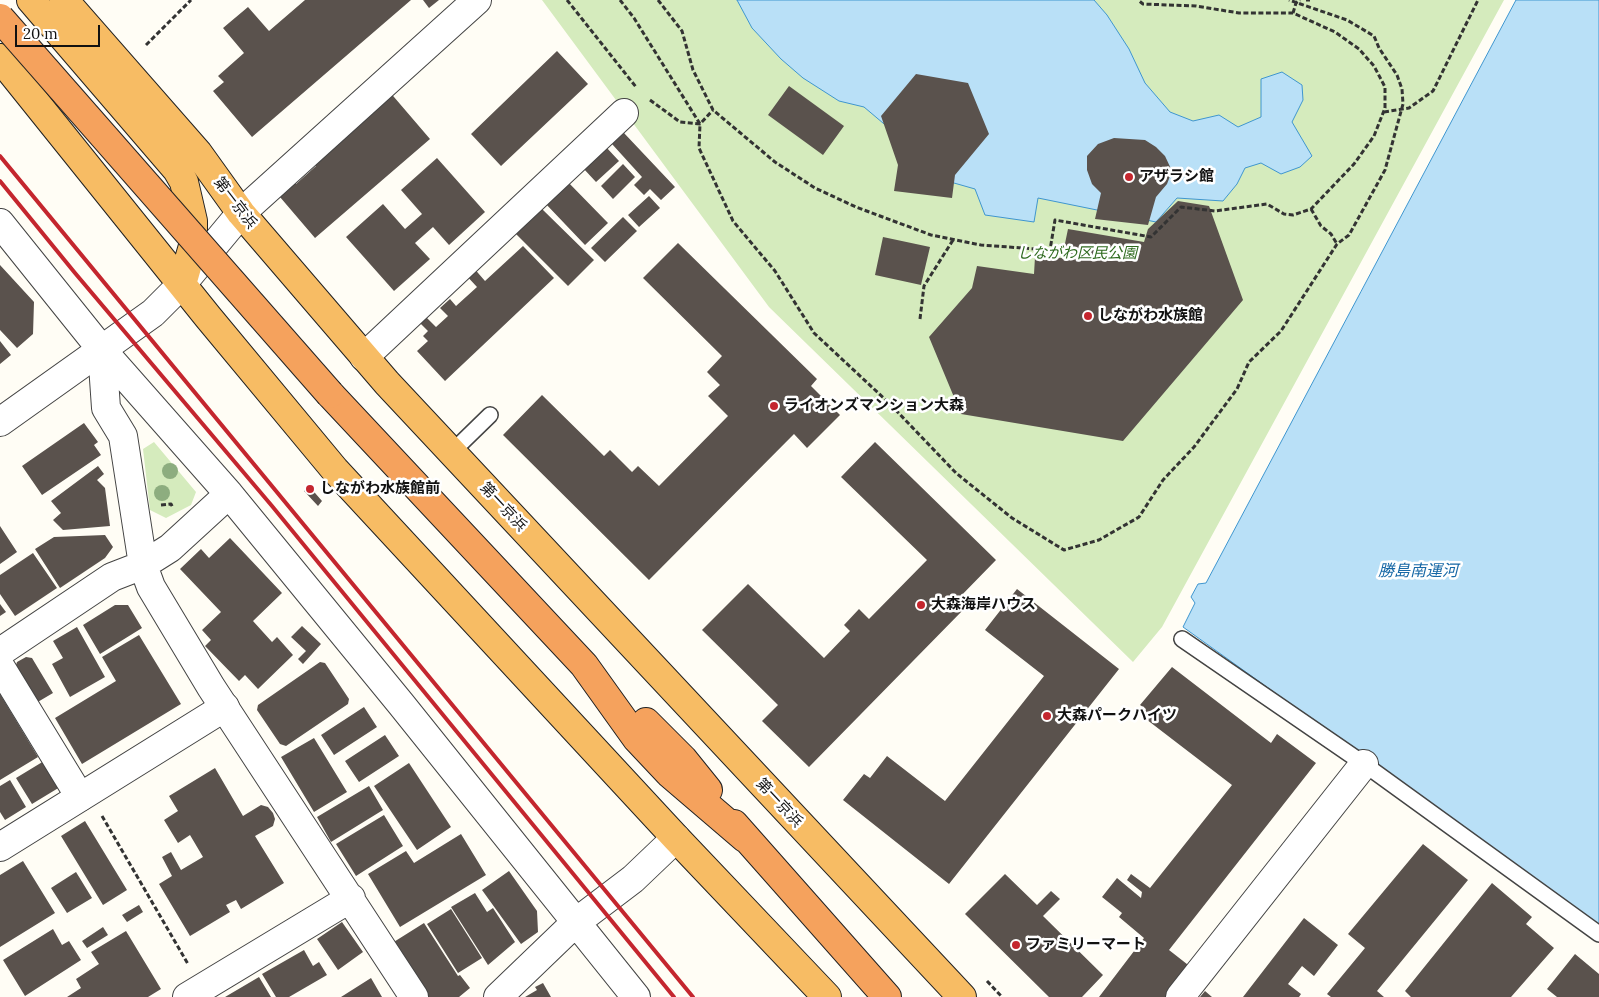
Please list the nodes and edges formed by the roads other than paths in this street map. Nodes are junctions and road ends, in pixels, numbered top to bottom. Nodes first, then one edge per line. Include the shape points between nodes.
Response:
1 (31, 0) edge
2 (64, 0) edge
3 (477, 0) edge
4 (0, 18) edge
5 (0, 58) edge
6 (632, 102) road end
7 (241, 213) junction
8 (0, 223) edge
9 (182, 284) junction
10 (102, 350) junction
11 (364, 356) junction
12 (490, 415) dead end
13 (0, 422) edge
14 (452, 452) junction
15 (229, 494) junction
16 (143, 565) junction
17 (1182, 639) dead end
18 (0, 652) edge
19 (0, 666) edge
20 (225, 707) junction
21 (1364, 764) junction
22 (84, 795) junction
23 (676, 838) junction
24 (0, 847) edge
25 (351, 898) junction
26 (575, 923) junction
27 (1599, 934) edge
28 (194, 992) edge
29 (414, 997) edge
30 (498, 997) edge
31 (636, 997) edge
32 (827, 997) edge
33 (887, 997) edge
34 (962, 997) edge
35 (1180, 997) edge

1 - 9 highway via 184,182 193,221 193,246
2 - 7 highway, 第一京浜 via 198,153
3 - 7 street
4 - 33 highway, bridge via 330,394 584,665 683,759 744,838
5 - 9 highway
6 - 11 street
7 - 9 street
7 - 11 highway, 第一京浜
8 - 10 street
9 - 10 street via 153,313
9 - 23 highway via 330,464
10 - 13 street
10 - 15 street
10 - 16 street via 106,408 123,436
11 - 14 highway, 第一京浜
12 - 14 lane
14 - 34 highway, 第一京浜
15 - 16 street via 170,548
15 - 26 street
16 - 18 street via 112,577
16 - 20 street via 151,588
17 - 21 lane
19 - 22 street
20 - 22 street
20 - 25 street
21 - 27 lane
21 - 35 street
22 - 24 street
23 - 26 street via 633,880
23 - 32 highway
25 - 28 street
25 - 29 street
26 - 30 street
26 - 31 street

